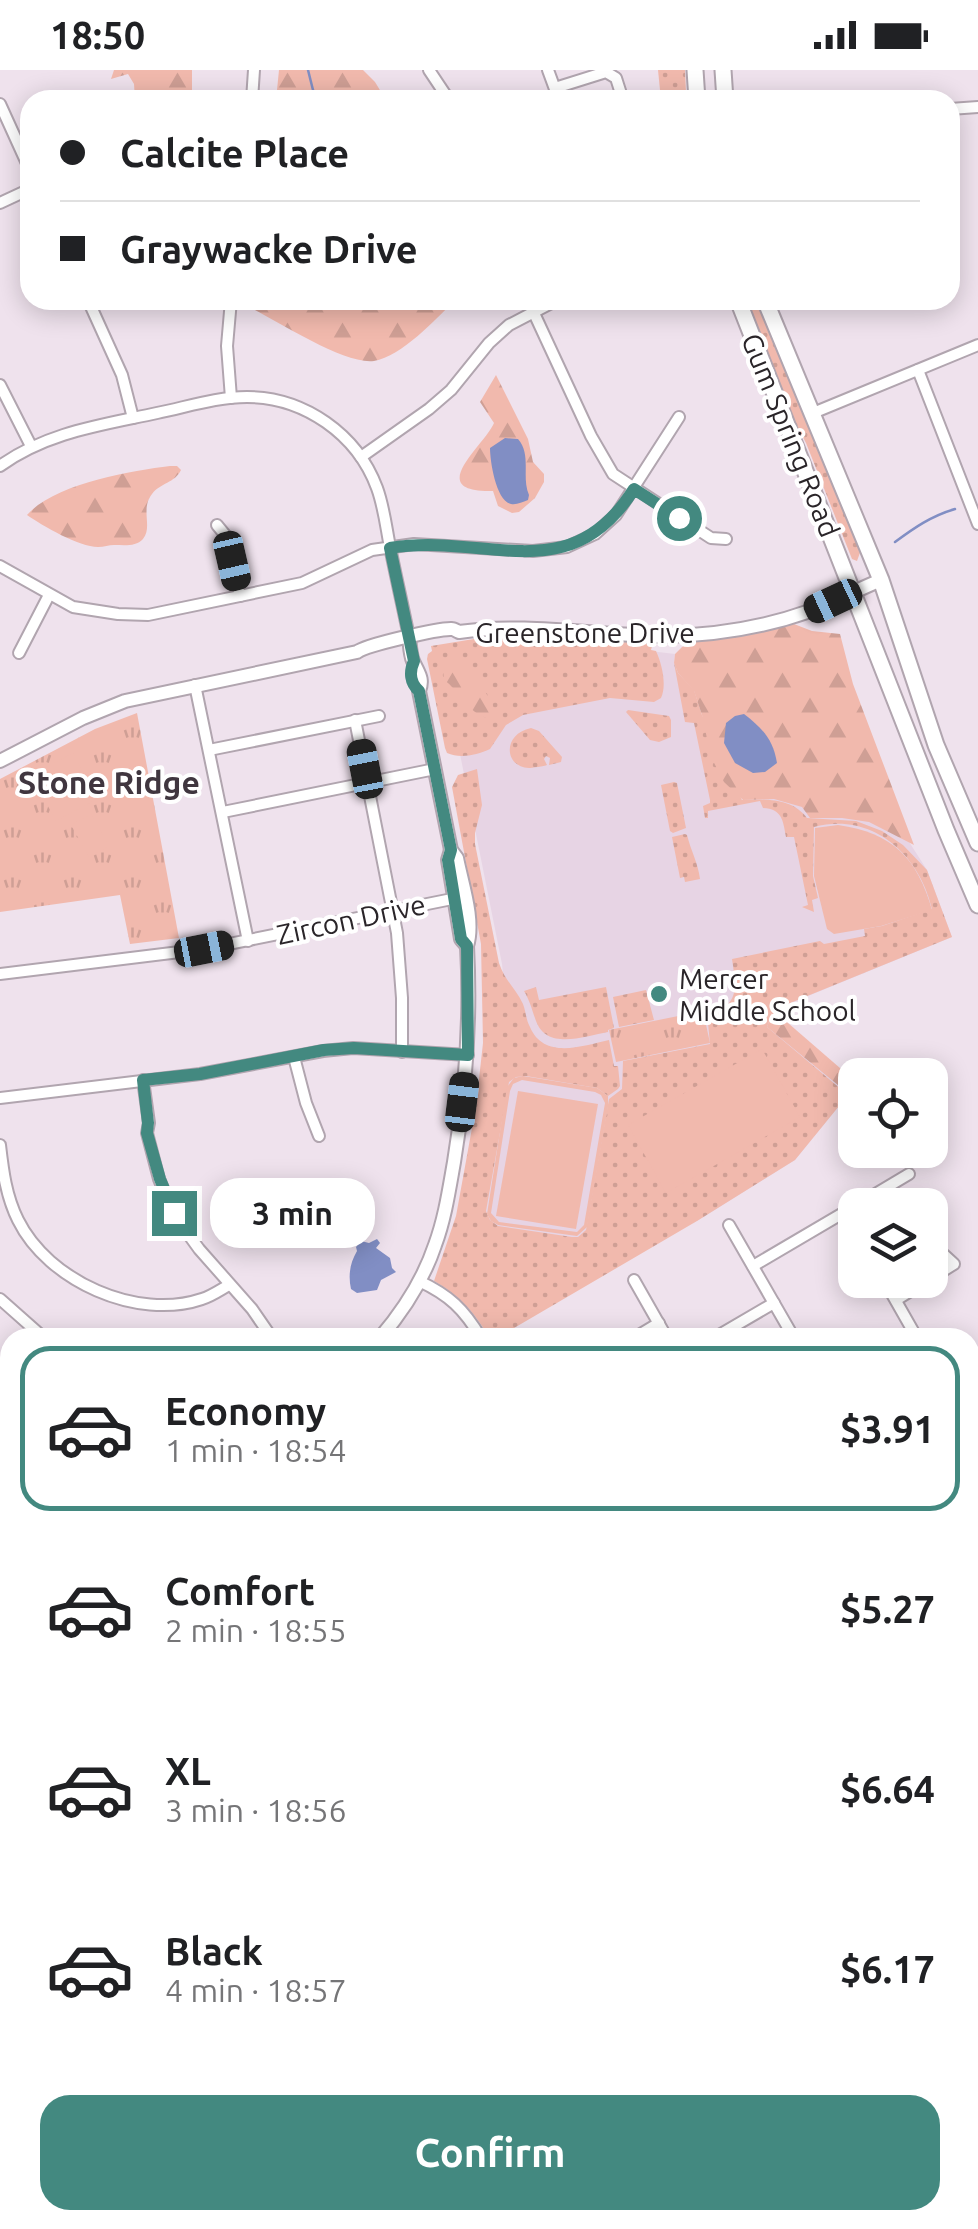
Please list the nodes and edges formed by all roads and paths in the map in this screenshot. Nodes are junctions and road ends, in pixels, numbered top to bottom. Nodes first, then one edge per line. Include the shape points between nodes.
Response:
1 (566, 90) edge
2 (620, 90) edge
3 (0, 104) edge
4 (20, 148) edge
5 (93, 310) edge
6 (231, 310) edge
7 (742, 310) edge
8 (769, 310) edge
9 (532, 311) joint
10 (978, 345) edge
11 (918, 370) junction
12 (0, 385) edge
13 (231, 398) junction
14 (813, 413) junction
15 (678, 417) dead end
16 (132, 418) junction
17 (31, 446) junction
18 (360, 457) junction
19 (0, 466) edge
20 (634, 489) junction
21 (978, 524) edge
22 (218, 525) dead end
23 (726, 539) dead end
24 (390, 548) junction
25 (0, 566) edge
26 (881, 580) junction
27 (852, 592) junction
28 (49, 595) junction
29 (240, 596) junction
30 (410, 641) junction
31 (19, 653) dead end
32 (195, 685) junction
33 (379, 716) dead end
34 (355, 720) junction
35 (209, 750) junction
36 (0, 762) edge
37 (435, 769) junction
38 (368, 782) junction
39 (222, 812) junction
40 (978, 843) edge
41 (460, 898) junction
42 (978, 905) edge
43 (394, 909) junction
44 (248, 941) junction
45 (0, 974) edge
46 (402, 1052) junction
47 (468, 1055) junction
48 (294, 1056) junction
49 (143, 1080) junction
50 (0, 1098) edge
51 (319, 1136) dead end
52 (0, 1145) edge
53 (908, 1174) dead end
54 (886, 1188) edge
55 (838, 1216) edge
56 (728, 1225) dead end
57 (753, 1266) junction
58 (634, 1280) dead end
59 (420, 1282) junction
60 (229, 1285) junction
61 (0, 1298) edge
62 (899, 1298) edge
63 (896, 1300) joint
64 (774, 1304) junction
65 (659, 1323) junction
66 (33, 1328) edge
67 (266, 1328) edge
68 (388, 1328) edge
69 (476, 1328) edge
70 (651, 1328) edge
71 (662, 1328) edge
72 (732, 1328) edge
73 (788, 1328) edge
74 (911, 1328) edge

1 - 2 street via 606,72
3 - 4 street
5 - 16 street via 122,375
6 - 13 street
7 - 27 main road, Gum Spring Road
8 - 14 main road, Gum Spring Road
9 - 18 street via 488,343 430,409
9 - 20 street via 606,465
10 - 11 street
11 - 14 street
11 - 21 street
12 - 17 street
13 - 16 street
13 - 18 street via 266,398 299,408 330,426
14 - 26 main road, Gum Spring Road
15 - 20 street
16 - 17 street
17 - 19 street
18 - 24 street via 376,486
20 - 23 street via 711,538
20 - 24 street via 607,525 566,547
22 - 29 street
24 - 29 street via 361,554 311,580
24 - 30 street
25 - 28 street
26 - 27 street, Greenstone Drive
26 - 40 main road, Gum Spring Road via 927,720
27 - 30 street, Greenstone Drive via 814,610 726,632 451,629
27 - 42 main road, Gum Spring Road
28 - 29 street via 96,612 148,615
28 - 31 street
30 - 32 street, Greenstone Drive
30 - 37 street via 413,686
32 - 35 street
32 - 36 street, Greenstone Drive via 97,712
33 - 34 street
34 - 35 street
34 - 38 street
35 - 39 street
37 - 38 street
37 - 41 street
38 - 39 street
38 - 43 street
39 - 44 street
41 - 43 street, Zircon Drive
41 - 47 street
43 - 44 street, Zircon Drive
43 - 46 street
44 - 45 street, Zircon Drive
46 - 47 street
46 - 48 street via 354,1048
47 - 59 street via 445,1214
48 - 49 street
48 - 51 street
49 - 50 street
49 - 60 street via 147,1133 174,1213
52 - 60 street via 18,1222 36,1247 81,1283 155,1305 200,1300
53 - 54 street
55 - 57 street
56 - 57 street
57 - 64 street
58 - 65 street
59 - 68 street
59 - 69 street via 442,1292
60 - 67 street
61 - 66 street
62 - 63 street
63 - 74 street
64 - 72 street
64 - 73 street
65 - 70 street
65 - 71 street

